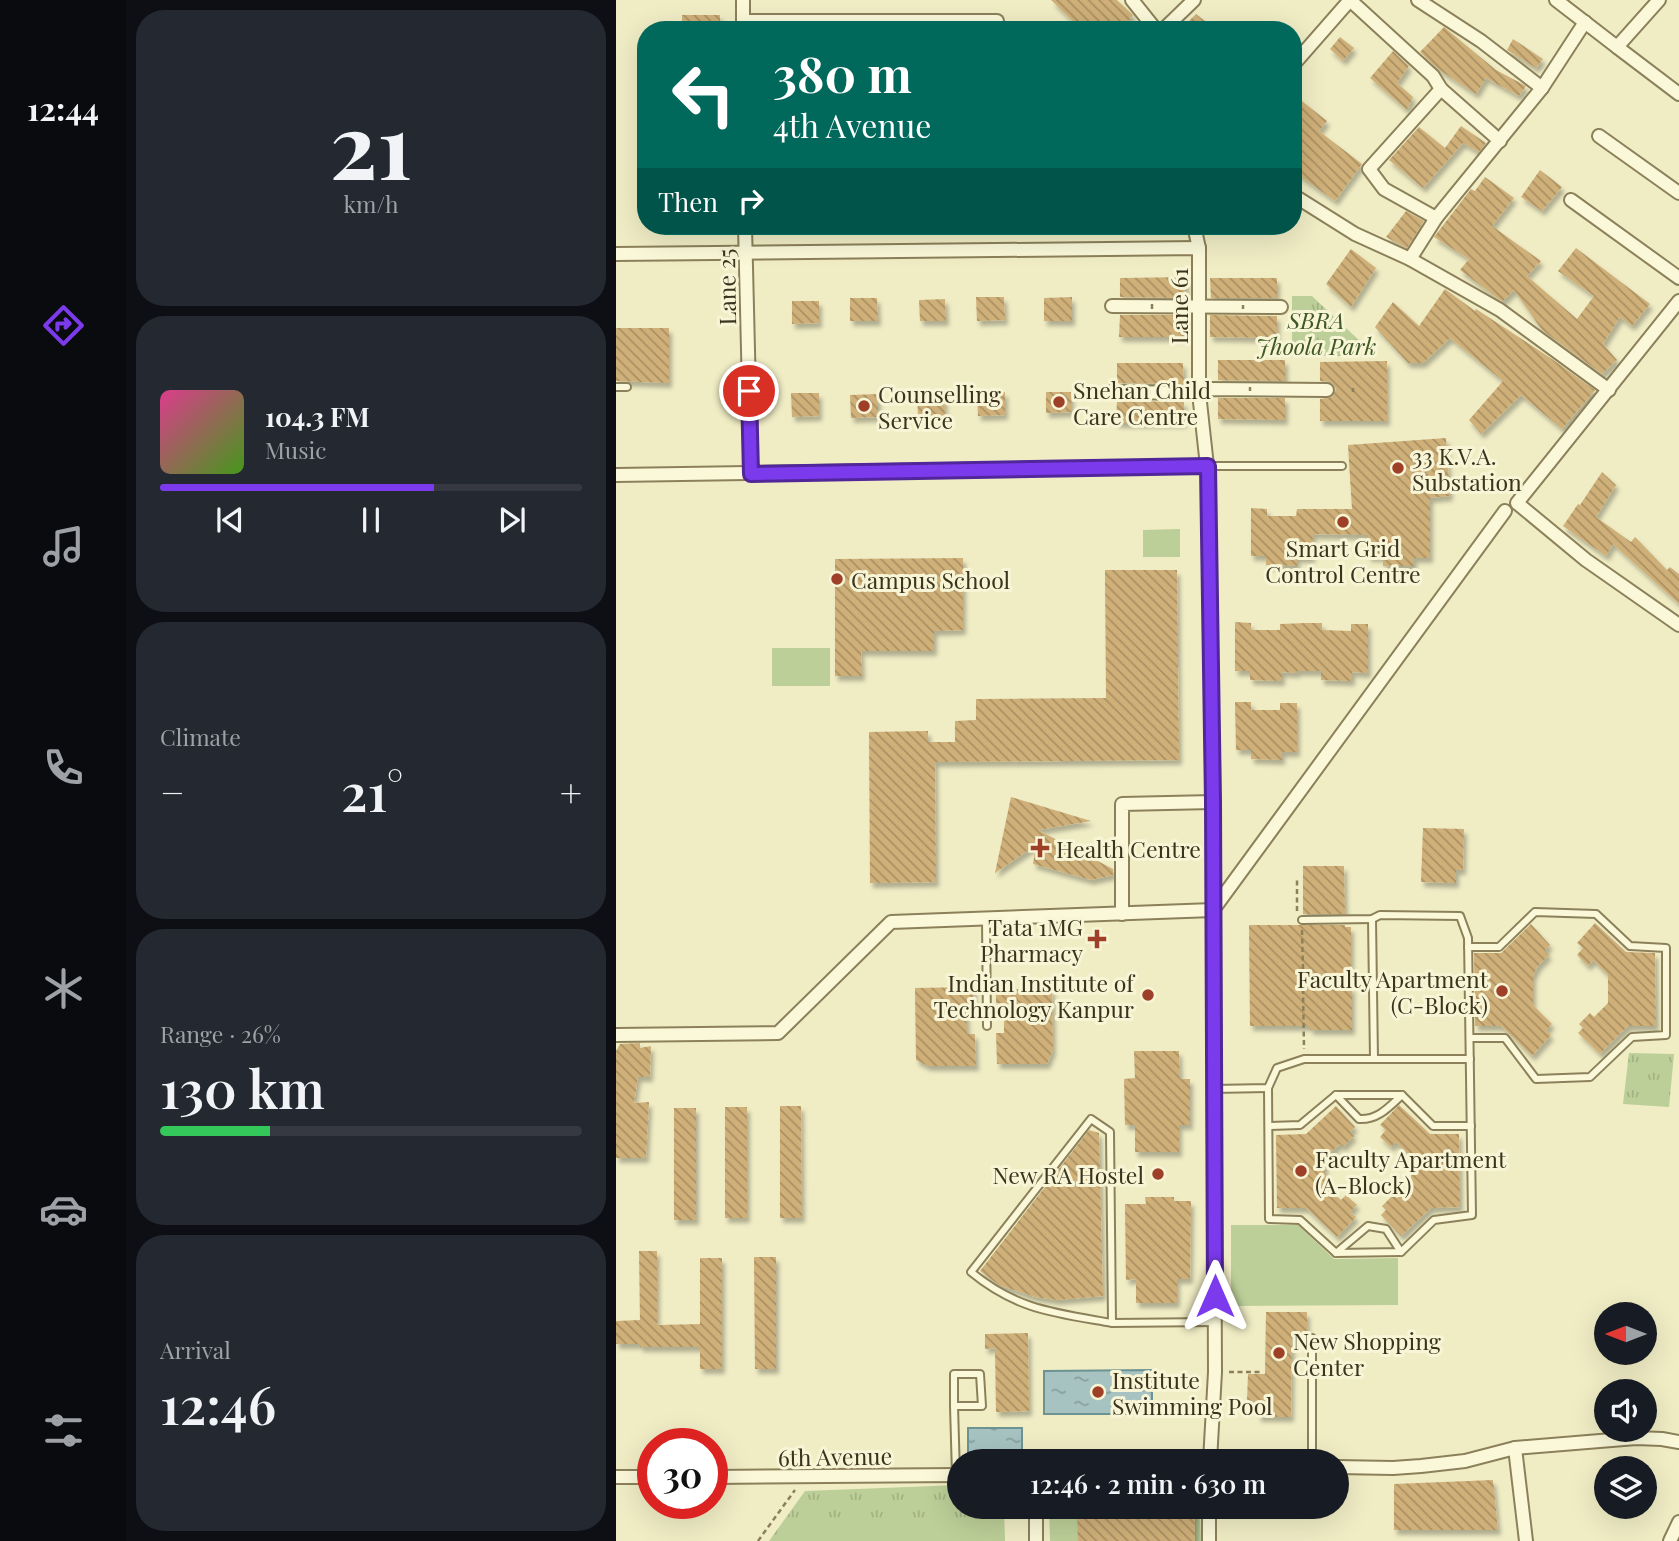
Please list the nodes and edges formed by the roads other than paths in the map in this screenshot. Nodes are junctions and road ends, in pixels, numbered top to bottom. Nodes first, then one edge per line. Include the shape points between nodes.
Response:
1 (743, 0) edge
2 (1132, 0) edge
3 (1194, 0) edge
4 (1350, 0) edge
5 (1418, 0) edge
6 (1556, 0) edge
7 (1655, 1) edge
8 (743, 21) edge
9 (1149, 21) edge
10 (1172, 21) edge
11 (1585, 22) junction
12 (1617, 47) junction
13 (1302, 55) edge
14 (1542, 88) junction
15 (1441, 89) junction
16 (1679, 94) edge
17 (1599, 136) dead end
18 (1500, 141) junction
19 (1679, 193) edge
20 (1571, 200) dead end
21 (1302, 201) edge
22 (1436, 218) junction
23 (746, 235) edge
24 (1196, 235) edge
25 (1199, 248) junction
26 (746, 252) junction
27 (616, 254) edge
28 (1410, 259) junction
29 (1679, 278) edge
30 (1679, 301) edge
31 (1112, 306) dead end
32 (1198, 306) junction
33 (1281, 307) dead end
34 (616, 387) edge
35 (627, 387) dead end
36 (1327, 390) dead end
37 (1609, 390) junction
38 (1112, 392) dead end
39 (1199, 393) junction
40 (1208, 466) junction
41 (1342, 466) dead end
42 (1082, 468) joint
43 (751, 474) junction
44 (616, 475) edge
45 (1505, 511) dead end
46 (1679, 625) edge
47 (1213, 802) junction
48 (1213, 910) junction
49 (1122, 914) junction
50 (986, 919) junction
51 (1372, 919) junction
52 (1302, 920) dead end
53 (1468, 947) junction
54 (1303, 980) dead end
55 (1373, 982) junction
56 (988, 1026) dead end
57 (616, 1035) edge
58 (1471, 1038) junction
59 (1374, 1059) junction
60 (1470, 1059) junction
61 (1268, 1088) junction
62 (1213, 1089) junction
63 (1335, 1095) junction
64 (1402, 1095) junction
65 (1269, 1126) junction
66 (1471, 1126) junction
67 (1401, 1252) junction
68 (1336, 1253) junction
69 (1215, 1322) junction
70 (1112, 1323) junction
71 (1312, 1338) dead end
72 (954, 1406) junction
73 (1679, 1443) edge
74 (1515, 1448) junction
75 (956, 1449) edge
76 (1211, 1449) edge
77 (1312, 1449) edge
78 (1349, 1467) edge
79 (947, 1475) edge
80 (616, 1477) edge
81 (637, 1477) edge
82 (728, 1478) edge
83 (1036, 1519) edge
84 (1209, 1519) edge
85 (1679, 1522) edge
86 (1036, 1541) edge
87 (1209, 1541) edge
88 (1526, 1541) edge
89 (1670, 1541) edge

1 - 8 street
2 - 9 street
3 - 10 street
4 - 13 street
4 - 15 street via 1433,76
5 - 14 street
6 - 11 street
7 - 12 street
11 - 12 street
11 - 14 street
12 - 16 street
14 - 18 street
15 - 18 street
15 - 22 street via 1369,169 1384,189
17 - 19 street
18 - 22 street
20 - 29 street
21 - 28 street via 1355,234
22 - 28 street
23 - 26 street, Lane 25
24 - 25 street
25 - 26 street, Lane 61
25 - 32 street, Lane 61
26 - 27 street, Lane 61
26 - 43 street, Lane 25
28 - 37 street via 1500,310
30 - 37 street
31 - 32 street
32 - 33 street
32 - 39 street, Lane 61
34 - 35 lane
36 - 39 street via 1208,388
37 - 46 street via 1517,503 1586,560
38 - 39 street
39 - 40 street, Lane 61
40 - 41 lane
40 - 42 lane
40 - 47 lane
42 - 43 street
43 - 44 street
45 - 48 street
47 - 48 lane
47 - 49 street via 1122,804
48 - 49 street
48 - 62 street
49 - 50 street
50 - 56 lane
50 - 57 street via 891,922 778,1033
51 - 52 lane
51 - 53 lane via 1380,915 1460,916
51 - 55 lane
53 - 58 lane
53 - 58 lane via 1499,947 1535,912 1596,914 1630,946 1665,948 1666,1035 1632,1037 1590,1077 1536,1079 1505,1038
54 - 55 lane
55 - 59 lane
58 - 60 lane
59 - 60 lane
59 - 61 lane via 1304,1059 1277,1068
60 - 66 lane
61 - 62 lane
61 - 65 lane
62 - 69 street
63 - 64 lane
63 - 64 lane via 1359,1119 1381,1115
63 - 65 lane via 1300,1125
64 - 66 lane via 1433,1126
65 - 68 lane via 1269,1219 1300,1220
66 - 67 lane via 1472,1215 1434,1220
67 - 68 lane
67 - 68 lane via 1386,1230 1368,1226
69 - 70 lane
69 - 76 street
70 - 70 lane via 1110,1132 1091,1119 971,1272 1014,1301
71 - 77 lane
72 - 72 lane via 982,1406 981,1374 954,1374
72 - 75 lane
73 - 74 street via 1636,1438
74 - 78 street via 1465,1461
74 - 88 street
79 - 82 street, 6th Avenue
80 - 81 street
83 - 86 street
84 - 87 street
85 - 89 street

